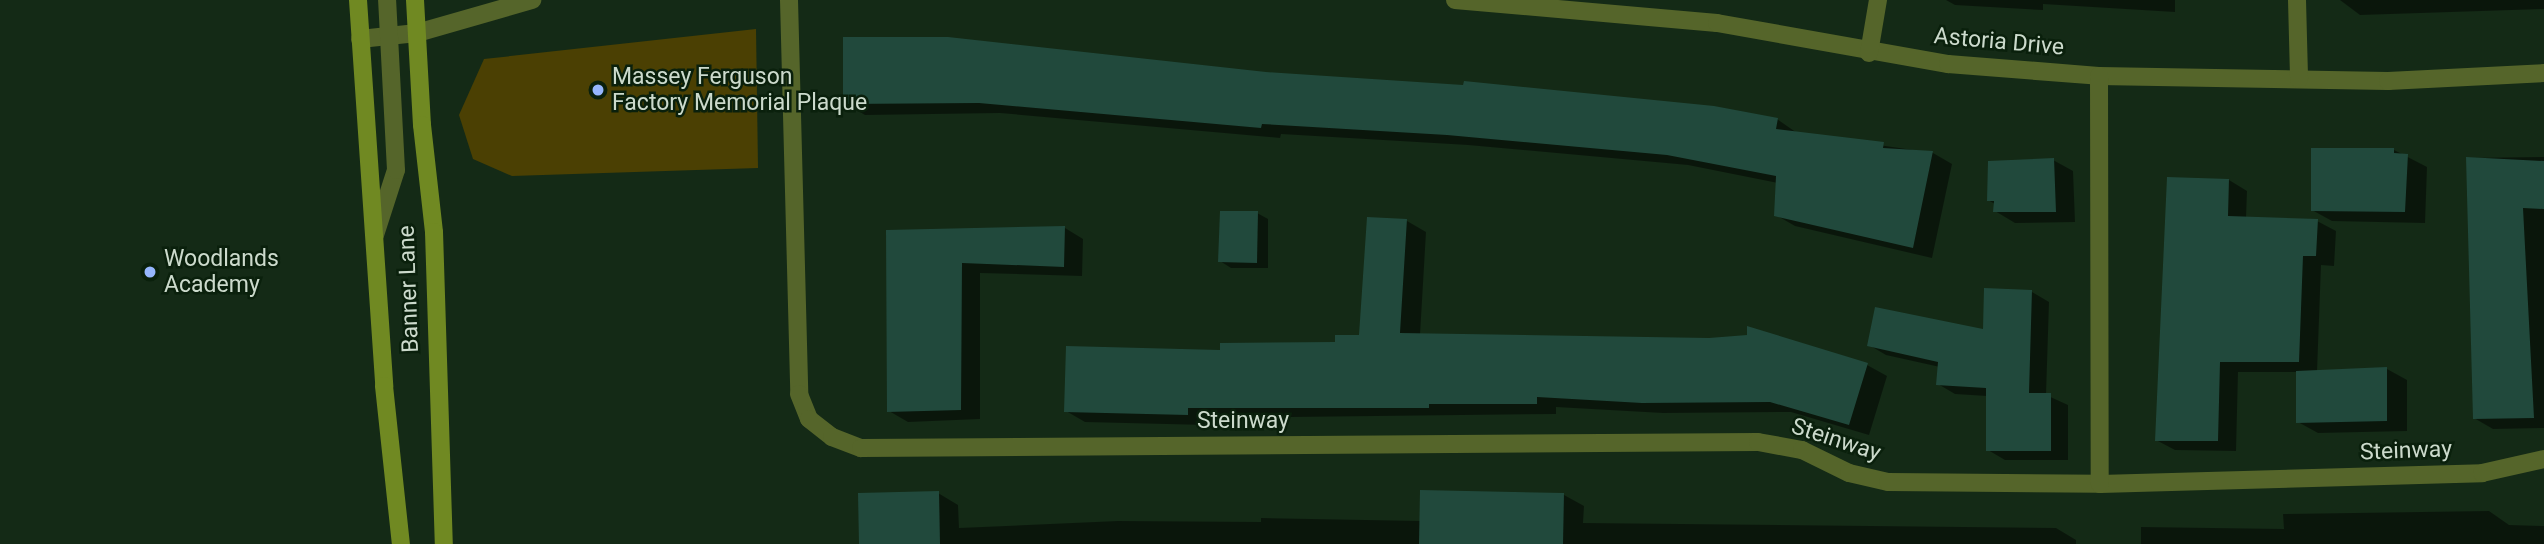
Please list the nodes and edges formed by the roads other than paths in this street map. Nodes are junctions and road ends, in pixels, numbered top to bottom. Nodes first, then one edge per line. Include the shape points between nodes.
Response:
1 (358, 0) edge
2 (387, 0) edge
3 (415, 0) edge
4 (532, 0) edge
5 (789, 0) edge
6 (1455, 0) edge
7 (1878, 0) edge
8 (2297, 0) edge
9 (417, 33) junction
10 (389, 36) junction
11 (360, 39) junction
12 (1869, 53) junction
13 (2544, 73) edge
14 (2099, 75) junction
15 (2299, 79) junction
16 (375, 235) junction
17 (2544, 459) edge
18 (2100, 484) junction
19 (401, 544) edge
20 (444, 544) edge

1 - 11 street, Banner Lane
2 - 10 street, Banner Lane
3 - 9 street, Banner Lane
4 - 9 street
5 - 18 street, Steinway via 799,394 809,419 838,440 861,448 1758,442 1802,450 1849,473 1888,482
6 - 12 street, Astoria Drive via 1717,23
7 - 12 street
8 - 15 street
9 - 10 street
9 - 20 street, Banner Lane via 434,232
10 - 11 street
10 - 16 street, Banner Lane via 396,170
11 - 16 street, Banner Lane
12 - 14 street, Astoria Drive
13 - 15 street, Astoria Drive via 2388,81
14 - 15 street, Astoria Drive
14 - 18 street
16 - 19 street, Banner Lane
17 - 18 street, Steinway via 2482,473

